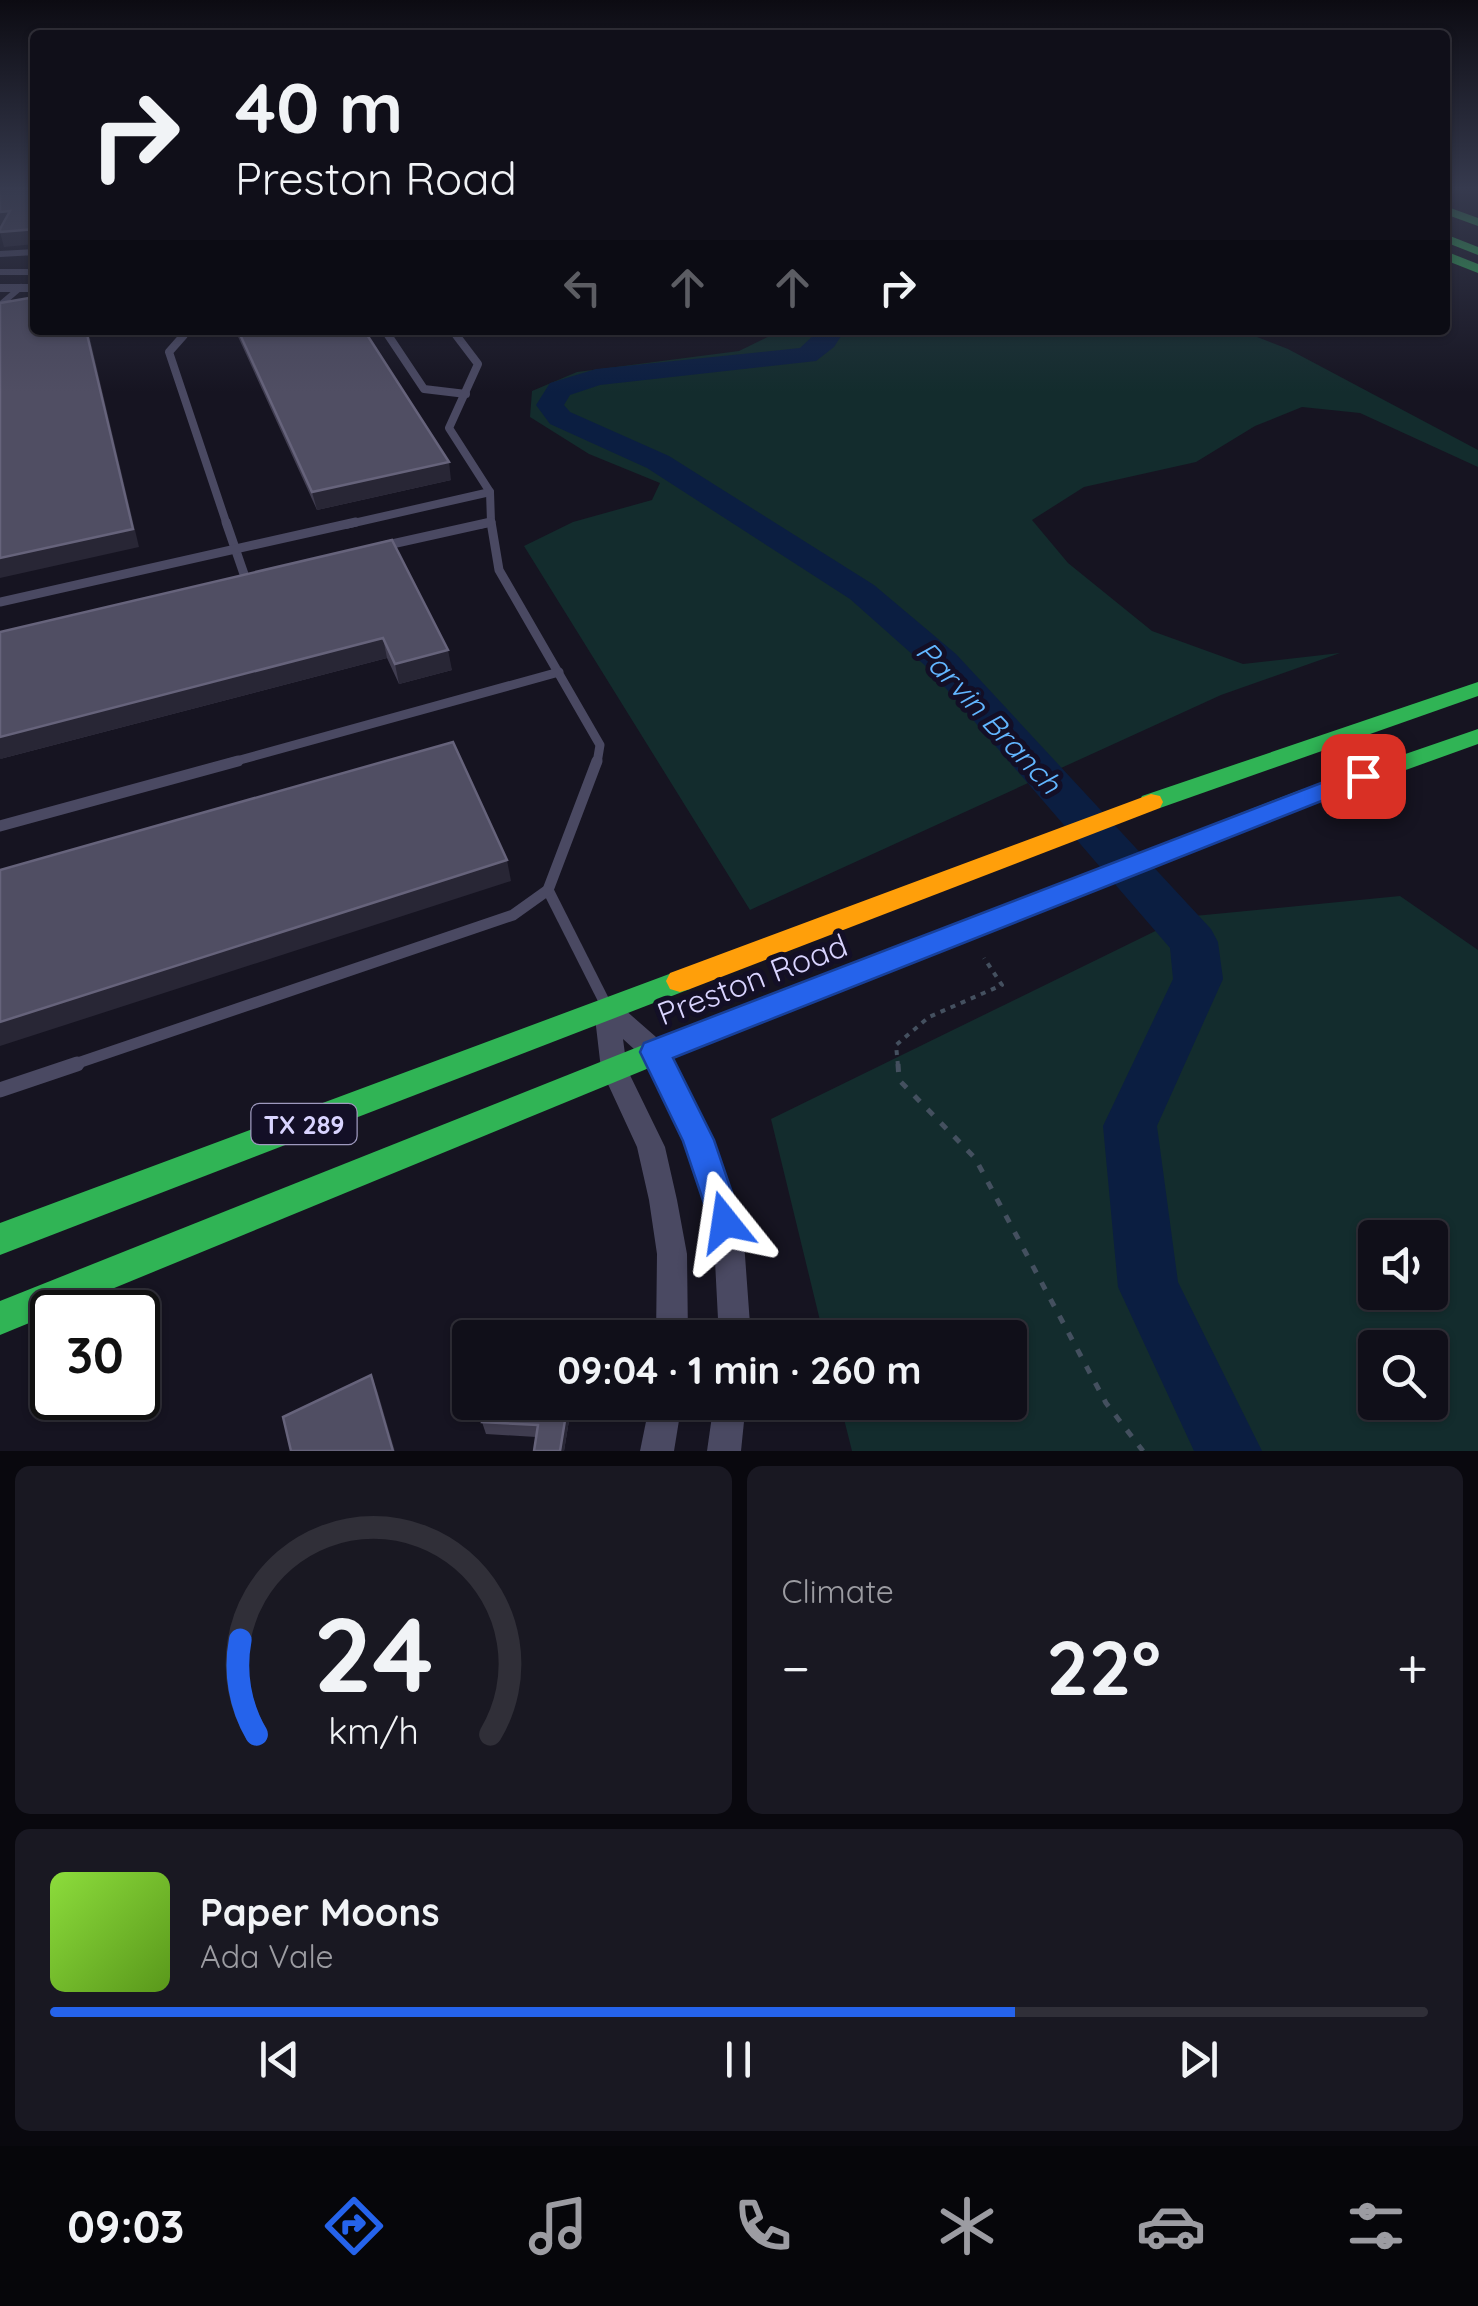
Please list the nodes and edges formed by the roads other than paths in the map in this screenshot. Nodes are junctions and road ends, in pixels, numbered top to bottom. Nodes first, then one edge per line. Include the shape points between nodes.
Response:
1 (1450, 258) edge
2 (1478, 269) edge
3 (3, 272) edge
4 (30, 272) edge
5 (0, 288) edge
6 (28, 288) edge
7 (0, 304) edge
8 (183, 335) edge
9 (389, 335) edge
10 (456, 335) edge
11 (466, 394) junction
12 (490, 492) junction
13 (491, 522) junction
14 (377, 548) edge
15 (235, 549) junction
16 (264, 573) edge
17 (244, 577) junction
18 (226, 582) edge
19 (0, 602) edge
20 (1478, 670) edge
21 (559, 672) junction
22 (1478, 689) edge
23 (1478, 736) edge
24 (1478, 748) edge
25 (1235, 770) junction
26 (1306, 796) junction
27 (0, 826) edge
28 (548, 890) junction
29 (607, 1008) junction
30 (655, 1052) junction
31 (614, 1069) junction
32 (0, 1090) edge
33 (0, 1239) edge
34 (0, 1318) edge
35 (672, 1320) edge
36 (735, 1320) edge
37 (663, 1420) edge
38 (728, 1420) edge
39 (658, 1451) edge
40 (724, 1451) edge

1 - 2 main road
3 - 4 lane
5 - 6 street
6 - 7 lane
8 - 15 lane via 168,352
9 - 11 lane via 424,389
10 - 11 lane via 478,364
11 - 12 lane via 450,428
12 - 13 lane
12 - 15 lane
13 - 14 lane
13 - 21 lane via 499,570
15 - 17 lane
15 - 19 lane
16 - 17 lane
17 - 18 lane
20 - 25 main road via 1352,710
21 - 27 lane
21 - 28 lane via 600,746 596,776
22 - 25 main road, Preston Road / TX 289
23 - 26 main road, Preston Road / TX 289
24 - 26 main road
25 - 29 main road, Preston Road / TX 289
26 - 30 main road, Preston Road / TX 289
28 - 29 lane
28 - 32 lane via 513,915
29 - 30 street
29 - 31 street
29 - 33 main road, Preston Road / TX 289
30 - 31 main road, Preston Road / TX 289
30 - 36 street via 722,1202
31 - 34 main road, Preston Road / TX 289
31 - 35 street via 651,1148 672,1254
37 - 39 street
38 - 40 street

